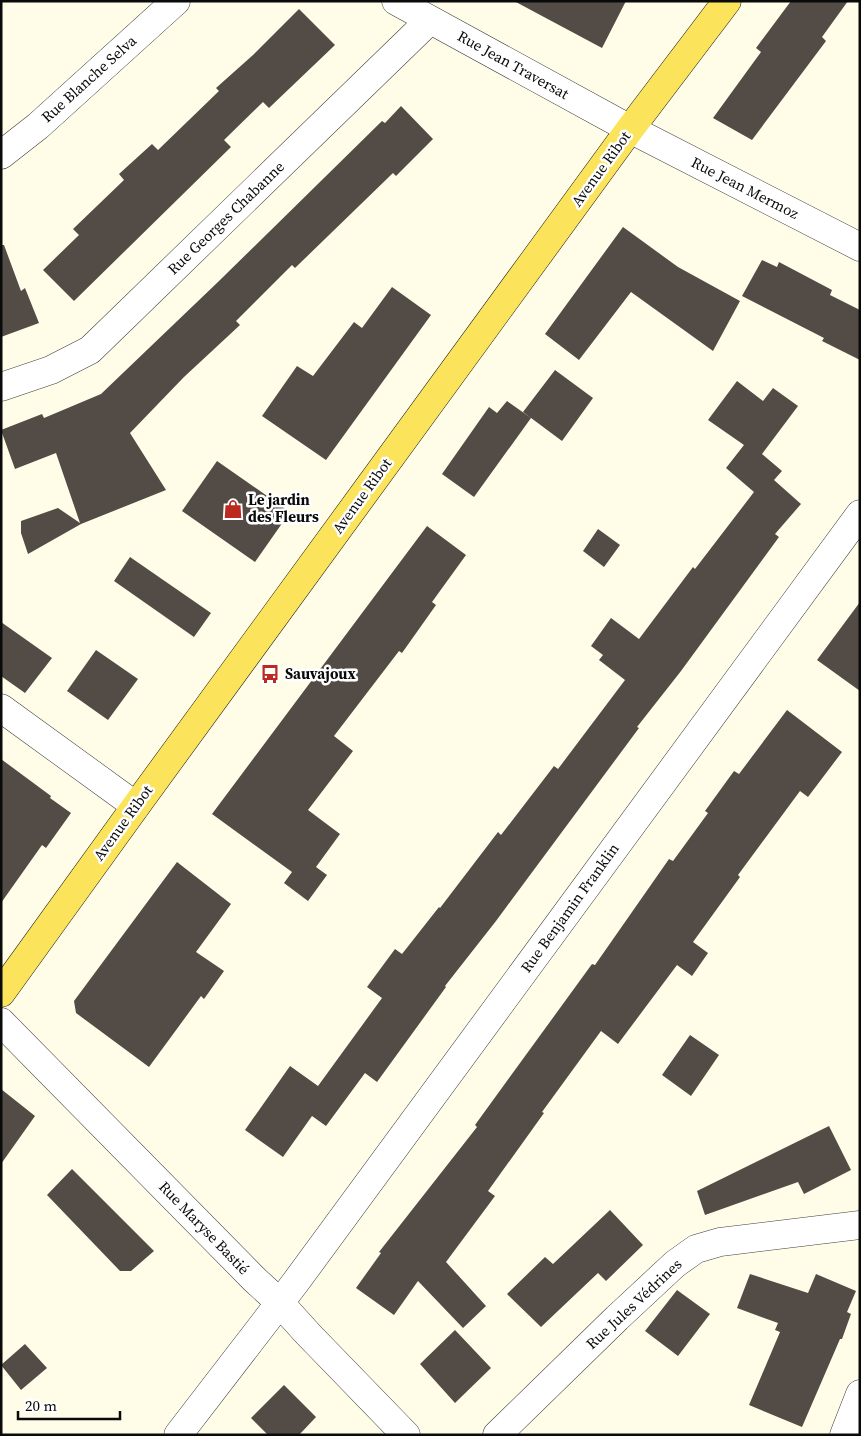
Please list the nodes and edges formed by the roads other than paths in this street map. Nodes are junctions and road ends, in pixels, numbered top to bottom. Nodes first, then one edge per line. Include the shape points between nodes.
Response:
1 (176, 1) edge
2 (396, 1) edge
3 (727, 1) edge
4 (430, 20) junction
5 (630, 129) junction
6 (1, 156) edge
7 (860, 247) edge
8 (1, 387) edge
9 (856, 528) edge
10 (1, 708) edge
11 (136, 806) junction
12 (1, 993) edge
13 (1, 1022) edge
14 (860, 1225) edge
15 (280, 1303) junction
16 (860, 1394) edge
17 (178, 1435) edge
18 (406, 1435) edge
19 (497, 1435) edge
20 (844, 1435) edge

1 - 6 street, Rue Blanche Selva
2 - 4 street, Rue Jean Traversat
3 - 5 main road, Avenue Ribot
4 - 5 street, Rue Jean Traversat
4 - 8 street, Rue Georges Chabanne via 90,350 51,370
5 - 7 street, Rue Jean Mermoz
5 - 11 main road, Avenue Ribot
9 - 15 street, Rue Benjamin Franklin
10 - 11 street
11 - 12 main road, Avenue Ribot
13 - 15 street, Rue Maryse Bastié
14 - 19 street, Rue Jules Védrines via 720,1242 696,1249 675,1264 617,1318
15 - 17 street, Rue Benjamin Franklin
15 - 18 street, Rue Maryse Bastié
16 - 20 street

